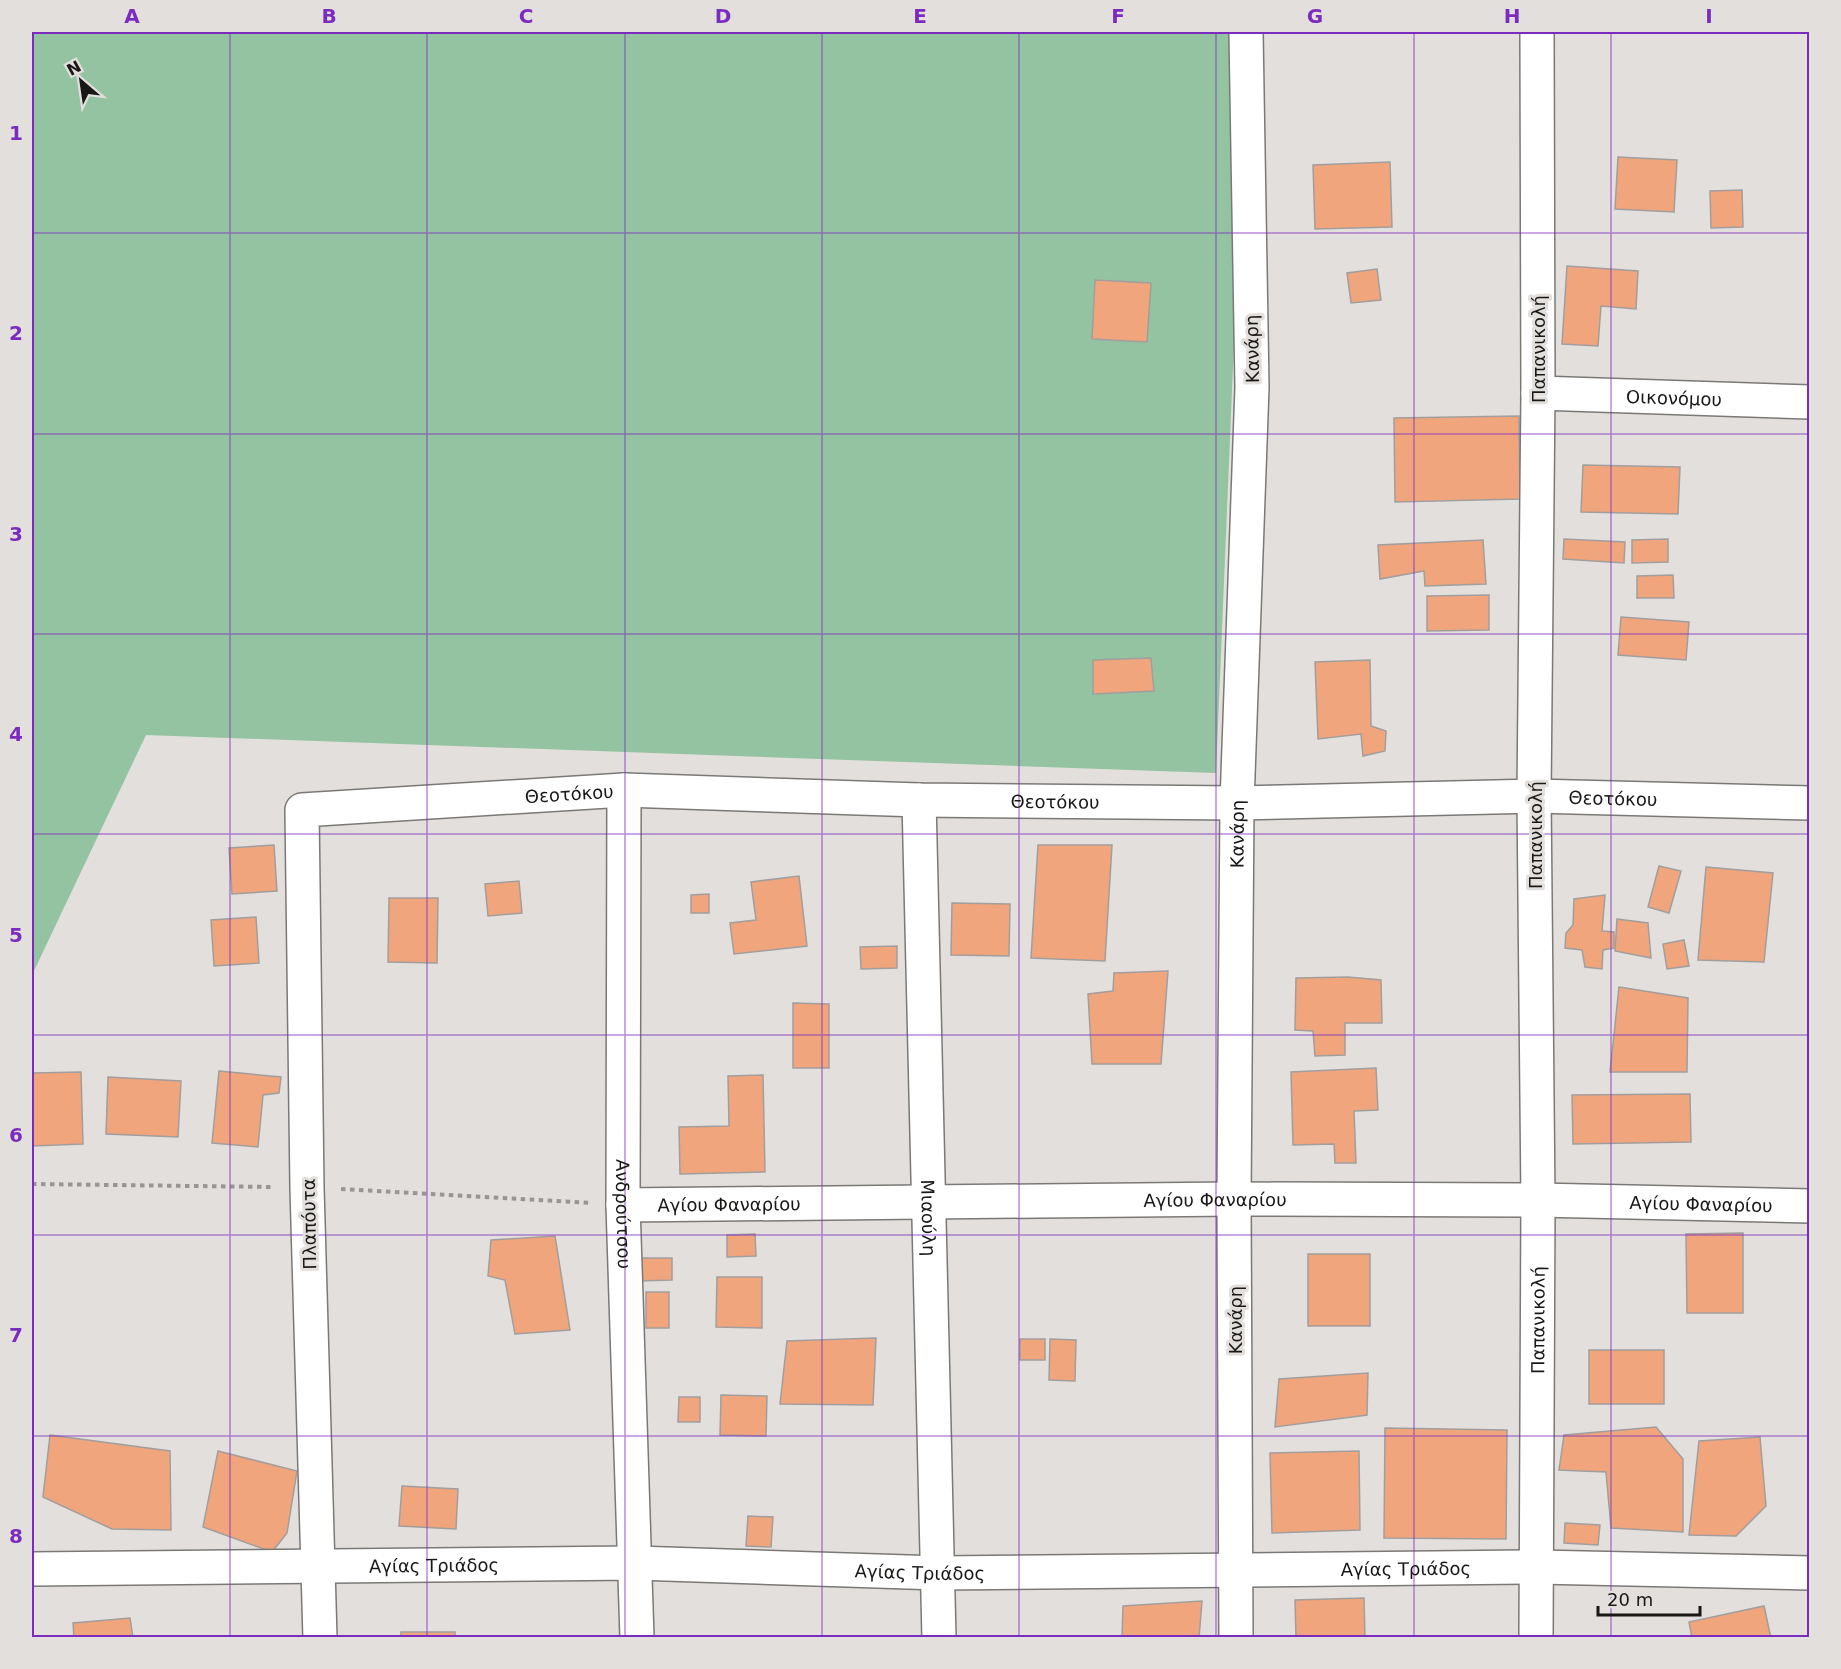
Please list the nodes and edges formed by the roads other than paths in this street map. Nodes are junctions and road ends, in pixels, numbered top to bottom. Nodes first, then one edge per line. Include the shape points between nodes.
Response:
1 (1246, 32) edge
2 (1537, 32) edge
3 (1538, 393) junction
4 (1809, 402) edge
5 (624, 790) junction
6 (1534, 796) junction
7 (919, 800) junction
8 (1237, 803) junction
9 (1809, 803) edge
10 (302, 810) joint
11 (1234, 1199) junction
12 (1538, 1200) junction
13 (927, 1202) junction
14 (623, 1205) junction
15 (1809, 1206) edge
16 (636, 1563) junction
17 (318, 1567) junction
18 (1538, 1567) junction
19 (32, 1569) edge
20 (1236, 1572) junction
21 (939, 1573) junction
22 (1809, 1574) edge
23 (320, 1638) edge
24 (637, 1638) edge
25 (939, 1638) edge
26 (1236, 1638) edge
27 (1536, 1638) edge

1 - 8 street, Κανάρη via 1252,387
2 - 3 street, Παπανικολή
3 - 4 street, Οικονόμου
3 - 6 street, Παπανικολή
5 - 7 street, Θεοτόκου
5 - 10 street, Θεοτόκου
5 - 14 street, Ανδρούτσου
6 - 8 street, Θεοτόκου
6 - 9 street, Θεοτόκου
6 - 12 street, Παπανικολή
7 - 8 street, Θεοτόκου
7 - 13 street, Μιαούλη
8 - 11 street, Κανάρη
10 - 17 street, Πλαπόυτα
11 - 12 street, Αγίου Φαναρίου
11 - 13 street, Αγίου Φαναρίου
11 - 20 street, Κανάρη
12 - 15 street, Αγίου Φαναρίου
12 - 18 street, Παπανικολή
13 - 14 street, Αγίου Φαναρίου
13 - 21 street, Μιαούλη
14 - 16 street, Ανδρούτσου
16 - 17 street, Αγίας Τριάδος
16 - 21 street, Αγίας Τριάδος
16 - 24 street, Ανδρούτσου
17 - 19 street, Αγίας Τριάδος
17 - 23 street, Πλαπόυτα
18 - 20 street, Αγίας Τριάδος
18 - 22 street, Αγίας Τριάδος
18 - 27 street, Παπανικολή
20 - 21 street, Αγίας Τριάδος
20 - 26 street, Κανάρη
21 - 25 street, Μιαούλη

